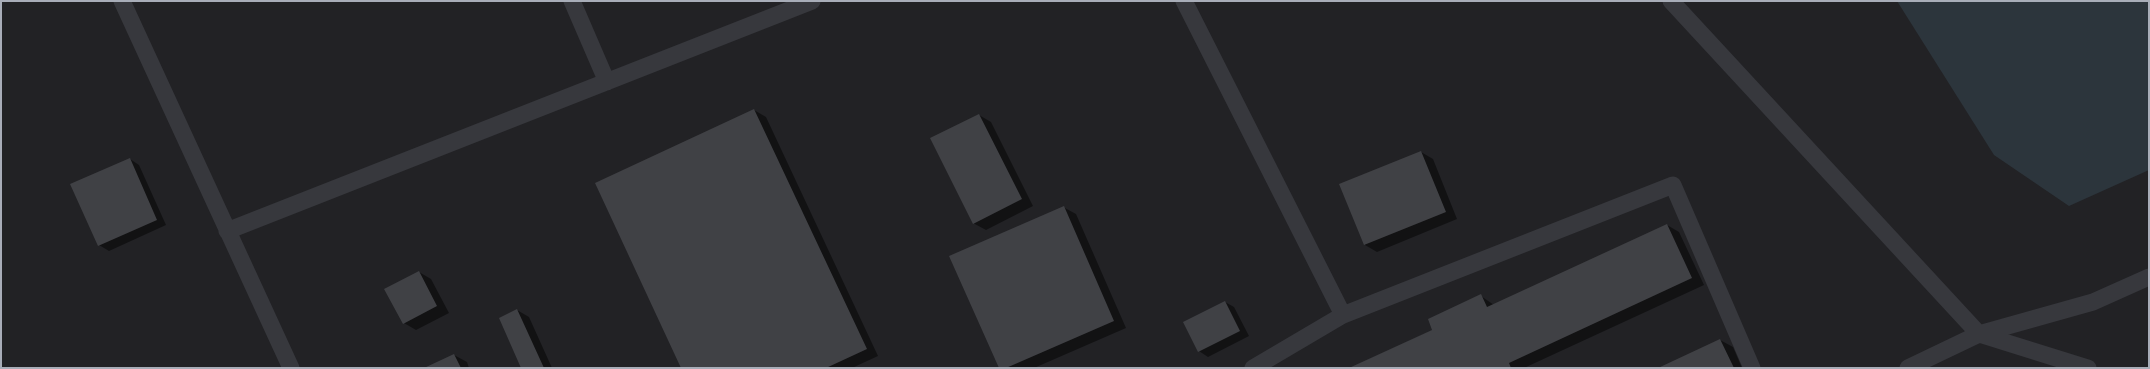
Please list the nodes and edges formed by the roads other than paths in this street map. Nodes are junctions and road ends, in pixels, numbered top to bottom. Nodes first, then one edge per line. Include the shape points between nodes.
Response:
1 (122, 1) edge
2 (572, 1) edge
3 (812, 1) edge
4 (1184, 1) edge
5 (1671, 1) edge
6 (607, 82) junction
7 (227, 231) junction
8 (2149, 277) edge
9 (1343, 315) junction
10 (1979, 334) junction
11 (291, 368) edge
12 (1253, 368) edge
13 (1752, 368) edge
14 (1908, 368) edge
15 (2088, 368) edge

1 - 7 lane
2 - 6 lane
3 - 6 lane
4 - 9 lane
5 - 10 lane
6 - 7 lane
7 - 11 lane
8 - 10 lane via 2093,302
9 - 12 lane
9 - 13 lane via 1673,185
10 - 14 lane
10 - 15 lane

